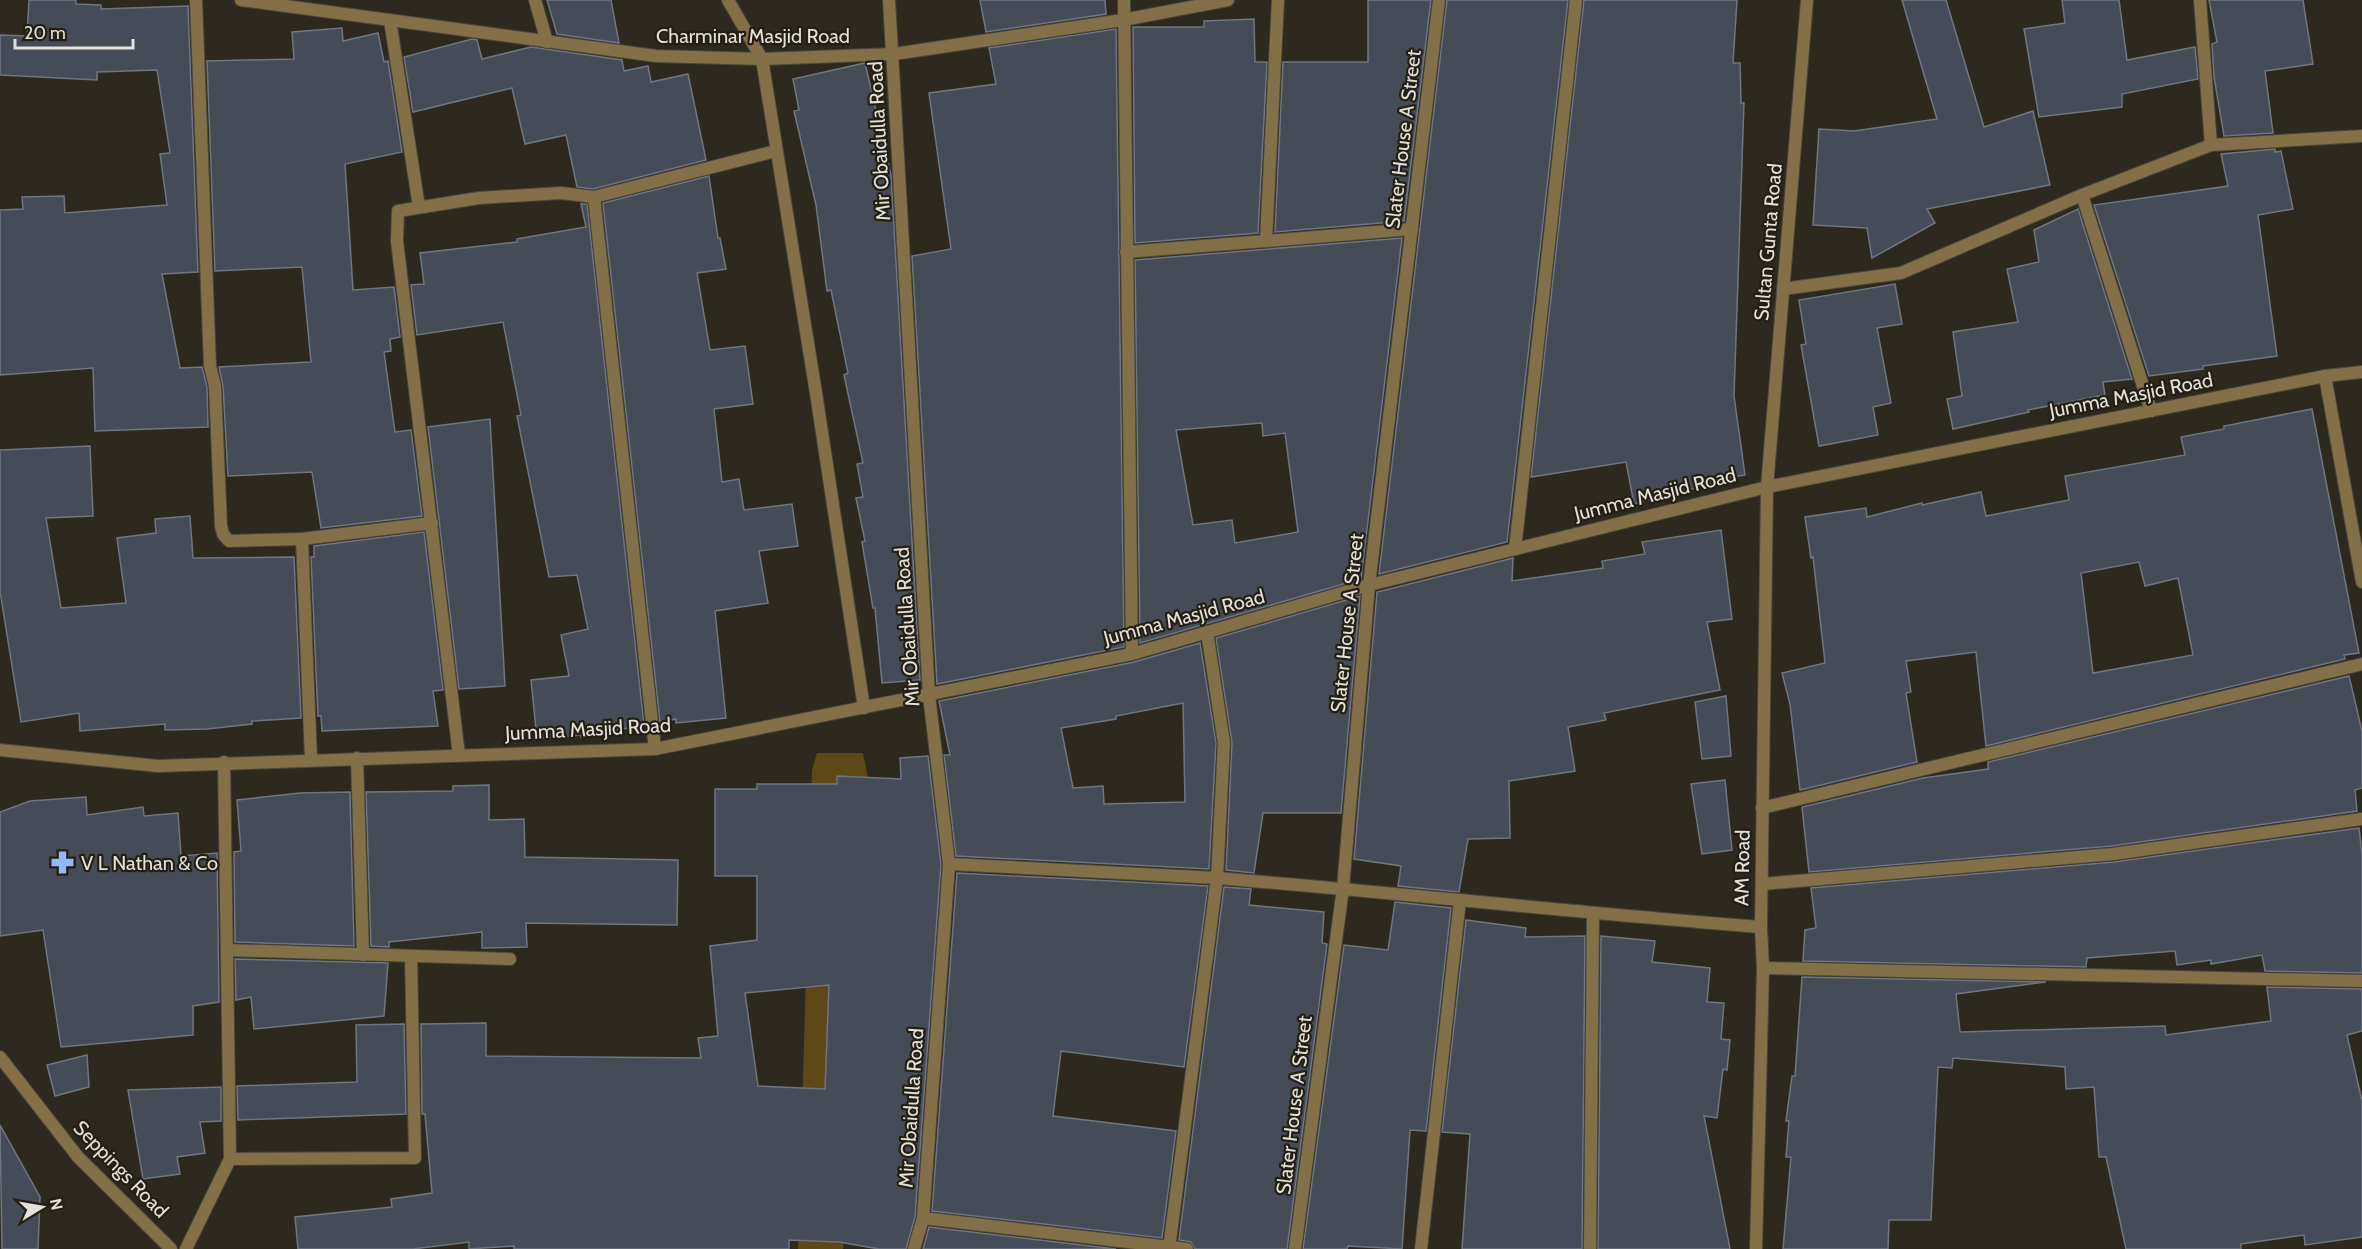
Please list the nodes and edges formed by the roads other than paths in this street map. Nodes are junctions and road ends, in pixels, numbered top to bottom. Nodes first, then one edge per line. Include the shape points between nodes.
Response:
1 (196, 0) edge
2 (241, 0) edge
3 (535, 0) edge
4 (728, 0) edge
5 (889, 0) edge
6 (1124, 0) edge
7 (1228, 0) edge
8 (1278, 0) edge
9 (1439, 0) edge
10 (1576, 0) edge
11 (1807, 0) edge
12 (2200, 0) edge
13 (390, 20) junction
14 (1123, 20) junction
15 (547, 42) junction
16 (894, 54) junction
17 (762, 59) junction
18 (2362, 136) edge
19 (2211, 145) junction
20 (776, 151) junction
21 (2082, 195) junction
22 (594, 197) junction
23 (419, 207) junction
24 (1412, 229) junction
25 (1266, 242) junction
26 (1126, 252) junction
27 (1783, 289) junction
28 (2362, 372) edge
29 (2325, 376) junction
30 (2151, 411) junction
31 (1767, 487) junction
32 (432, 523) junction
33 (302, 539) junction
34 (1515, 549) junction
35 (2362, 582) edge
36 (1369, 585) junction
37 (1208, 632) junction
38 (1132, 654) junction
39 (2362, 664) edge
40 (929, 695) junction
41 (864, 708) junction
42 (655, 749) junction
43 (0, 750) edge
44 (459, 755) junction
45 (357, 758) junction
46 (311, 759) junction
47 (224, 762) junction
48 (1762, 808) junction
49 (2362, 819) edge
50 (949, 864) junction
51 (1217, 878) junction
52 (1762, 884) junction
53 (1342, 888) junction
54 (1460, 900) junction
55 (1593, 915) junction
56 (1761, 927) junction
57 (227, 950) junction
58 (363, 955) junction
59 (411, 956) junction
60 (510, 959) dead end
61 (1763, 968) junction
62 (2362, 981) edge
63 (0, 1058) edge
64 (230, 1159) junction
65 (923, 1218) junction
66 (1169, 1248) edge
67 (171, 1249) edge
68 (186, 1249) edge
69 (914, 1249) edge
70 (1187, 1249) edge
71 (1295, 1249) edge
72 (1421, 1249) edge
73 (1590, 1249) edge
74 (1756, 1249) edge

1 - 33 street via 210,366 215,386 221,526 229,540
2 - 13 street, Charminar Masjid Road
3 - 15 street
4 - 17 street
5 - 16 street, Mir Obaidulla Road
6 - 14 street
7 - 14 street, Charminar Masjid Road
8 - 25 street
9 - 24 street, Slater House A Street
10 - 34 street
11 - 27 street, Sultan Gunta Road
12 - 19 street
13 - 15 street, Charminar Masjid Road
13 - 23 street
14 - 16 street, Charminar Masjid Road
14 - 26 street
15 - 17 street, Charminar Masjid Road via 656,56
16 - 17 street, Charminar Masjid Road
16 - 40 street, Mir Obaidulla Road
17 - 20 street
18 - 19 street
19 - 21 street
20 - 22 street
20 - 41 street
21 - 27 street via 1901,273
21 - 30 street
22 - 23 street via 561,193 478,198
22 - 42 street
23 - 32 street via 398,211 397,241
24 - 25 street
24 - 36 street, Slater House A Street
25 - 26 street
26 - 38 street
27 - 31 street, Sultan Gunta Road
28 - 29 street, Jumma Masjid Road
29 - 30 street, Jumma Masjid Road
29 - 35 street
30 - 31 street, Jumma Masjid Road
31 - 34 street, Jumma Masjid Road
31 - 48 street, AM Road
32 - 33 street
32 - 44 street
33 - 46 street
34 - 36 street, Jumma Masjid Road
36 - 37 street, Jumma Masjid Road
36 - 53 street, Slater House A Street
37 - 38 street, Jumma Masjid Road
37 - 51 street via 1224,743
38 - 40 street, Jumma Masjid Road
39 - 48 street
40 - 41 street, Jumma Masjid Road
40 - 50 street, Mir Obaidulla Road
41 - 42 street, Jumma Masjid Road
42 - 44 street, Jumma Masjid Road
43 - 47 street, Jumma Masjid Road via 158,766
44 - 45 street, Jumma Masjid Road
45 - 46 street, Jumma Masjid Road
45 - 58 street
46 - 47 street, Jumma Masjid Road
47 - 57 street
48 - 52 street, AM Road
49 - 52 street via 2113,854
50 - 51 street
50 - 65 street, Mir Obaidulla Road
51 - 53 street
51 - 66 street
52 - 56 street, AM Road
53 - 54 street
53 - 71 street, Slater House A Street
54 - 55 street
54 - 72 street
55 - 56 street
55 - 73 street
56 - 61 street, AM Road
57 - 58 street
57 - 64 street
58 - 59 street
59 - 60 street
59 - 64 street via 415,1158
61 - 62 street
61 - 74 street, AM Road
63 - 67 street, Seppings Road via 78,1157
64 - 68 street
65 - 66 street
65 - 69 street, Mir Obaidulla Road
66 - 70 street

